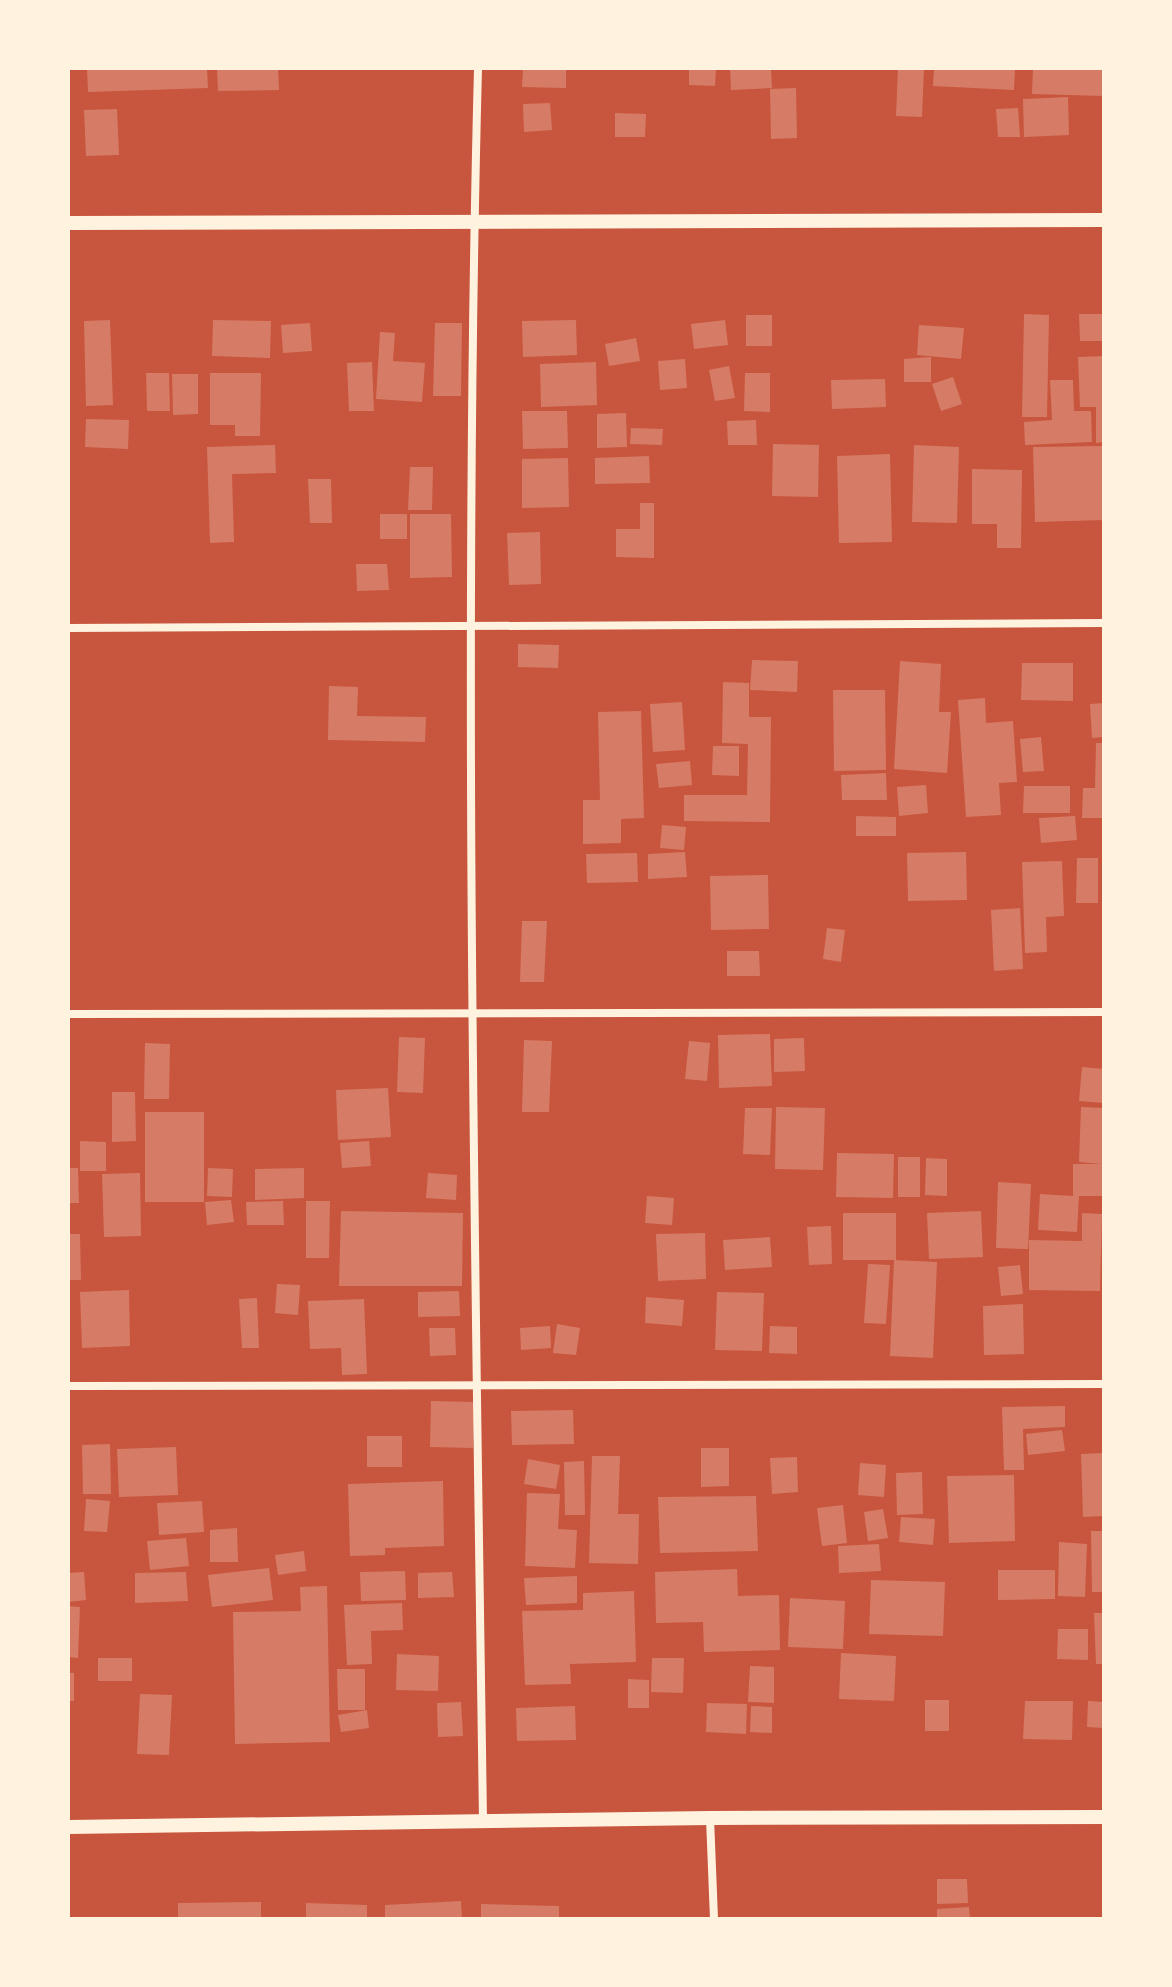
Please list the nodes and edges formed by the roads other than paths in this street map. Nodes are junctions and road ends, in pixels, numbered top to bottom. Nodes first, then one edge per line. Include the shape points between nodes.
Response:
1 (478, 68) edge
2 (1104, 220) edge
3 (68, 223) edge
4 (474, 223) junction
5 (1104, 623) edge
6 (471, 627) junction
7 (68, 628) edge
8 (1104, 1012) edge
9 (472, 1013) junction
10 (68, 1014) edge
11 (1104, 1384) edge
12 (68, 1386) edge
13 (477, 1386) junction
14 (1104, 1817) edge
15 (710, 1818) junction
16 (483, 1821) junction
17 (68, 1827) edge
18 (714, 1919) edge

1 - 4 street
2 - 4 street
3 - 4 street
4 - 6 street
5 - 6 street
6 - 7 street
6 - 9 street
8 - 9 street
9 - 10 street
9 - 13 street
11 - 13 street
12 - 13 street
13 - 16 street
14 - 15 street
15 - 16 street
15 - 18 street
16 - 17 street

